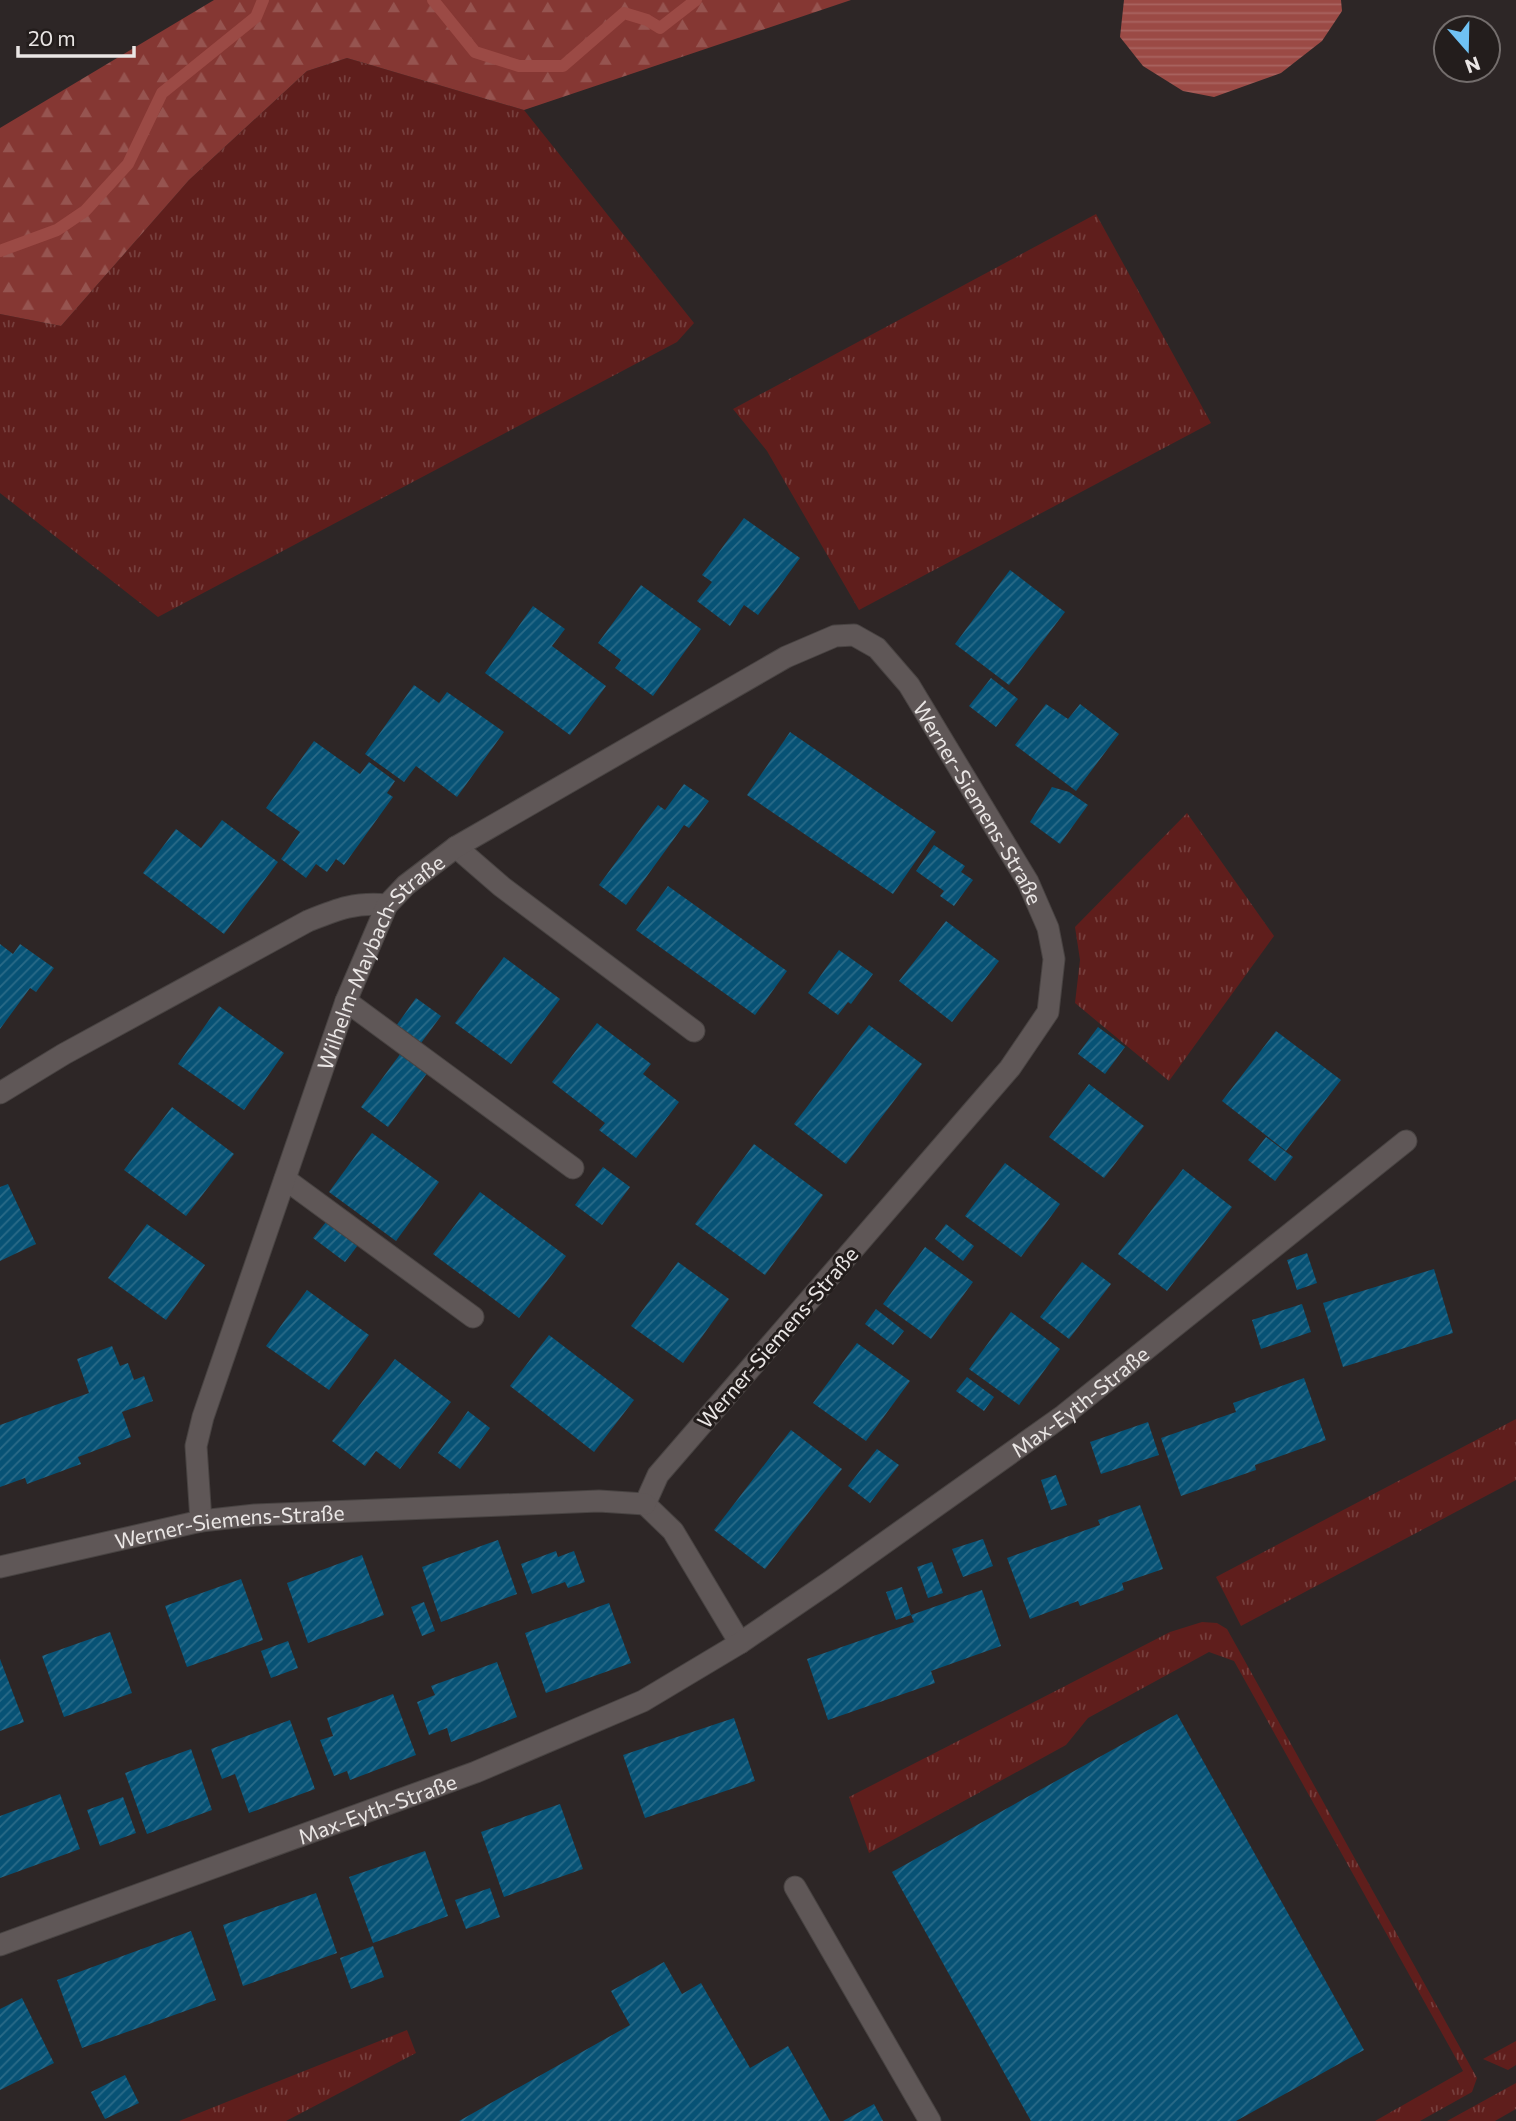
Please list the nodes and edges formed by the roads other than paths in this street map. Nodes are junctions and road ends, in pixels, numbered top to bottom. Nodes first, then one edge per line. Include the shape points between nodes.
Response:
1 (854, 635) joint
2 (456, 848) junction
3 (387, 905) junction
4 (346, 1001) junction
5 (694, 1031) dead end
6 (0, 1093) edge
7 (1406, 1141) dead end
8 (573, 1168) dead end
9 (285, 1179) junction
10 (473, 1317) dead end
11 (645, 1504) junction
12 (201, 1521) junction
13 (0, 1567) edge
14 (740, 1643) junction
15 (795, 1887) dead end
16 (0, 1945) edge
17 (930, 2121) edge

1 - 2 street, Wilhelm-Maybach-Straße via 835,636 786,657
1 - 11 street, Werner-Siemens-Straße via 877,648 909,685 1028,882 1048,928 1054,959 1048,1012 1010,1068 658,1475
2 - 3 street, Wilhelm-Maybach-Straße
2 - 5 street
3 - 4 street, Wilhelm-Maybach-Straße
3 - 6 street via 349,905 308,920
4 - 8 street
4 - 9 street, Wilhelm-Maybach-Straße
7 - 14 street, Max-Eyth-Straße via 1064,1415
9 - 10 street
9 - 12 street, Wilhelm-Maybach-Straße via 201,1427 197,1446
11 - 12 street, Werner-Siemens-Straße via 599,1501
11 - 14 street via 673,1531
12 - 13 street, Werner-Siemens-Straße
14 - 16 street, Max-Eyth-Straße via 643,1701 476,1772
15 - 17 street

